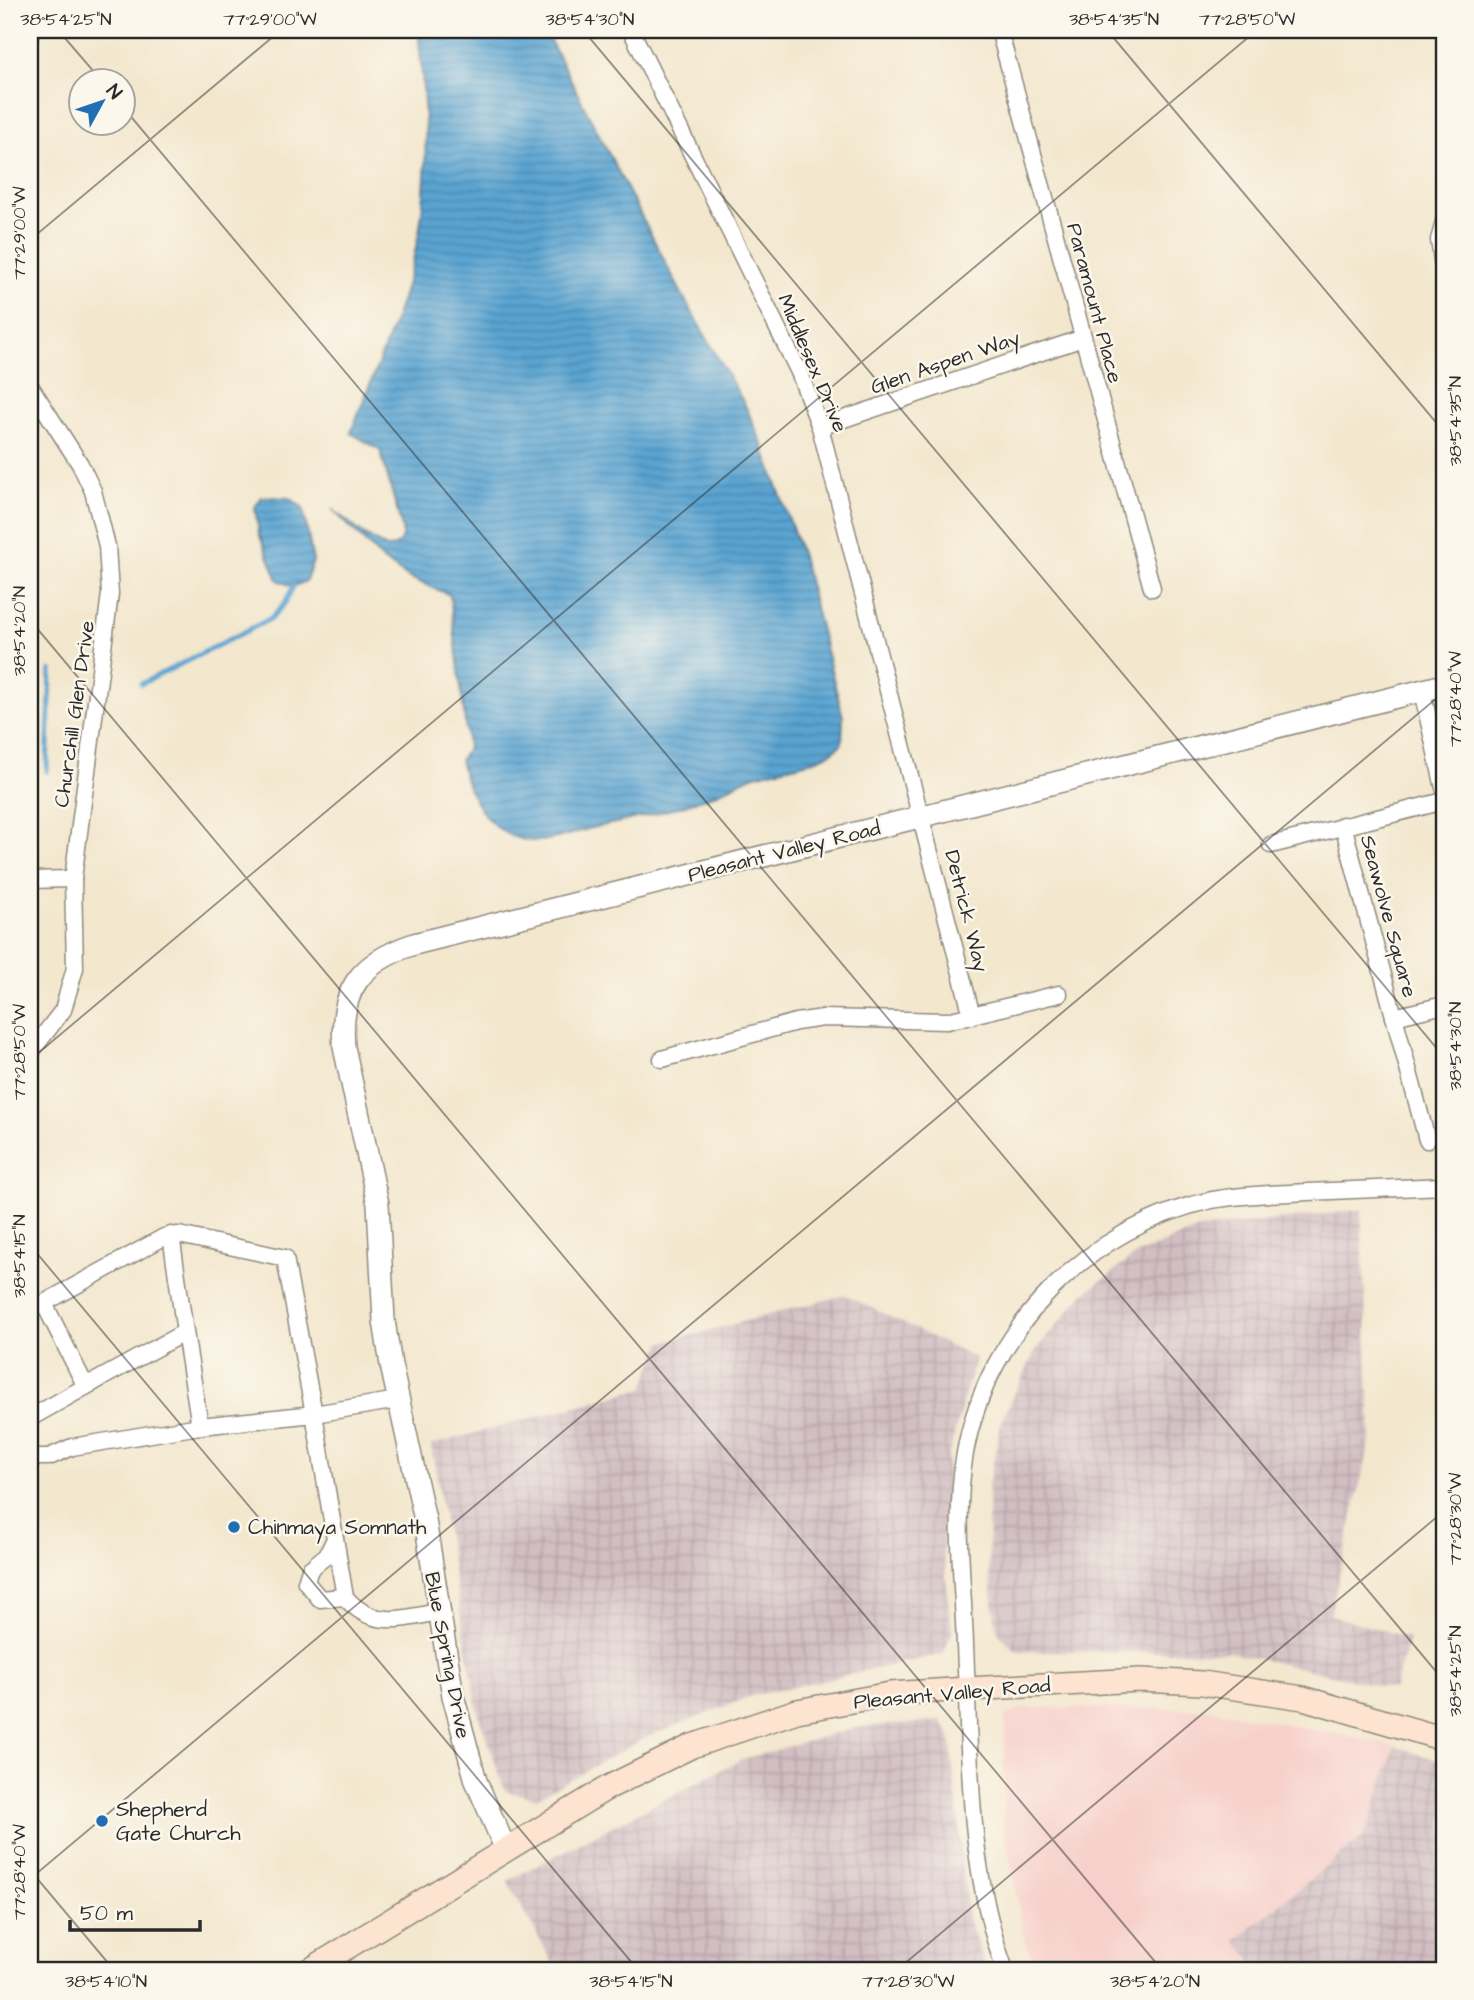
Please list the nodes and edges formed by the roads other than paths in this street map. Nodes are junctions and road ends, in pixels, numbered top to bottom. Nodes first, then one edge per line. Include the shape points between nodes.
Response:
1 (31, 30) edge
2 (631, 30) edge
3 (999, 30) edge
4 (30, 36) edge
5 (1444, 222) edge
6 (1444, 272) edge
7 (1083, 338) junction
8 (30, 386) edge
9 (820, 427) junction
10 (1152, 588) dead end
11 (1444, 685) edge
12 (1422, 691) junction
13 (1444, 788) edge
14 (1444, 801) edge
15 (921, 816) junction
16 (1343, 825) junction
17 (1271, 845) dead end
18 (73, 879) junction
19 (30, 880) edge
20 (1059, 994) dead end
21 (1444, 1005) edge
22 (972, 1016) junction
23 (1394, 1017) junction
24 (30, 1053) edge
25 (662, 1059) dead end
26 (1427, 1140) dead end
27 (1444, 1186) edge
28 (378, 1204) joint
29 (171, 1235) junction
30 (185, 1332) junction
31 (94, 1382) junction
32 (398, 1401) junction
33 (314, 1414) junction
34 (30, 1418) edge
35 (200, 1426) junction
36 (30, 1457) edge
37 (335, 1539) junction
38 (345, 1597) junction
39 (438, 1612) junction
40 (967, 1689) junction
41 (1444, 1739) edge
42 (506, 1850) junction
43 (310, 1970) edge
44 (1005, 1970) edge

1 - 4 street
2 - 9 street, Middlesex Drive via 799,372
3 - 7 street, Paramount Place
5 - 6 street via 1438,240
7 - 9 street, Glen Aspen Way
7 - 10 street, Paramount Place
8 - 18 street, Churchill Glen Drive via 93,491 110,566 108,623
9 - 15 street, Middlesex Drive
11 - 12 street, Pleasant Valley Road
12 - 13 street
12 - 15 street, Pleasant Valley Road
14 - 16 street
15 - 22 street, Detrick Way
15 - 28 street, Pleasant Valley Road via 385,954 358,978 347,999 342,1026
16 - 17 street
16 - 23 street, Seawolve Square
18 - 19 street
18 - 24 street, Churchill Glen Drive via 75,968 63,1010
20 - 22 street
21 - 23 street
22 - 25 street via 922,1023 823,1018
23 - 26 street, Seawolve Square
27 - 40 street via 1248,1195 1178,1210 1111,1240 1066,1274 1040,1301 1017,1329 988,1380 965,1453 960,1532
28 - 32 street, Blue Spring Drive via 384,1321
29 - 30 street
29 - 31 street via 44,1303 84,1383
29 - 33 street via 285,1258
30 - 31 street
30 - 35 street
31 - 34 street
32 - 33 street
32 - 39 street, Blue Spring Drive via 425,1520
33 - 35 street
33 - 37 street
35 - 36 street
37 - 38 street
37 - 38 street via 327,1555 310,1569 306,1582 320,1599
38 - 39 street via 358,1612 381,1621
39 - 42 street, Blue Spring Drive via 466,1751
40 - 41 main road, Pleasant Valley Road via 1140,1681 1202,1683 1303,1698
40 - 42 main road, Pleasant Valley Road via 890,1694 752,1724 648,1765
40 - 44 street via 979,1869
42 - 43 main road, Pleasant Valley Road

